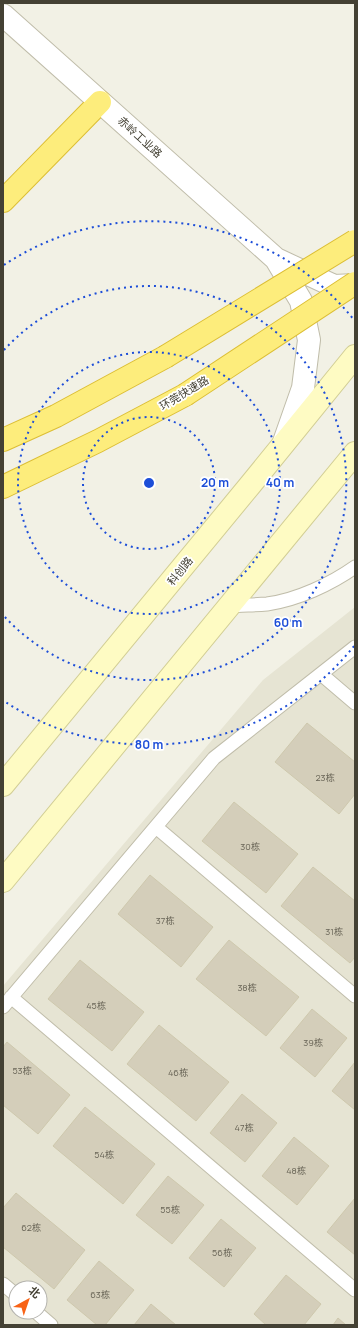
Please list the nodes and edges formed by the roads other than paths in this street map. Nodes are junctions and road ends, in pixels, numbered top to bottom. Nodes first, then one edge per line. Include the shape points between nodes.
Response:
1 (3, 15) edge
2 (100, 102) junction
3 (3, 201) edge
4 (355, 241) edge
5 (276, 259) junction
6 (355, 284) edge
7 (355, 356) edge
8 (3, 440) edge
9 (284, 444) junction
10 (355, 453) edge
11 (3, 486) edge
12 (355, 566) edge
13 (229, 606) junction
14 (355, 647) edge
15 (320, 674) junction
16 (355, 703) edge
17 (3, 785) edge
18 (156, 827) junction
19 (3, 880) edge
20 (355, 996) edge
21 (7, 1002) edge
22 (355, 1290) edge

1 - 2 street, 赤岭工业路
2 - 3 highway
2 - 5 street, 赤岭工业路
4 - 8 highway, bridge via 165,357 56,416
5 - 6 street via 334,286
5 - 9 street via 301,301 309,340 303,388
6 - 11 highway, 环莞快速路, bridge via 185,394 98,441
7 - 9 main road, 科创路
9 - 17 main road, 科创路
10 - 13 main road
12 - 13 lane via 340,578 305,594 268,604
13 - 19 main road
14 - 15 lane
15 - 16 lane
15 - 18 lane via 214,758
18 - 20 lane
18 - 21 lane
21 - 22 lane

